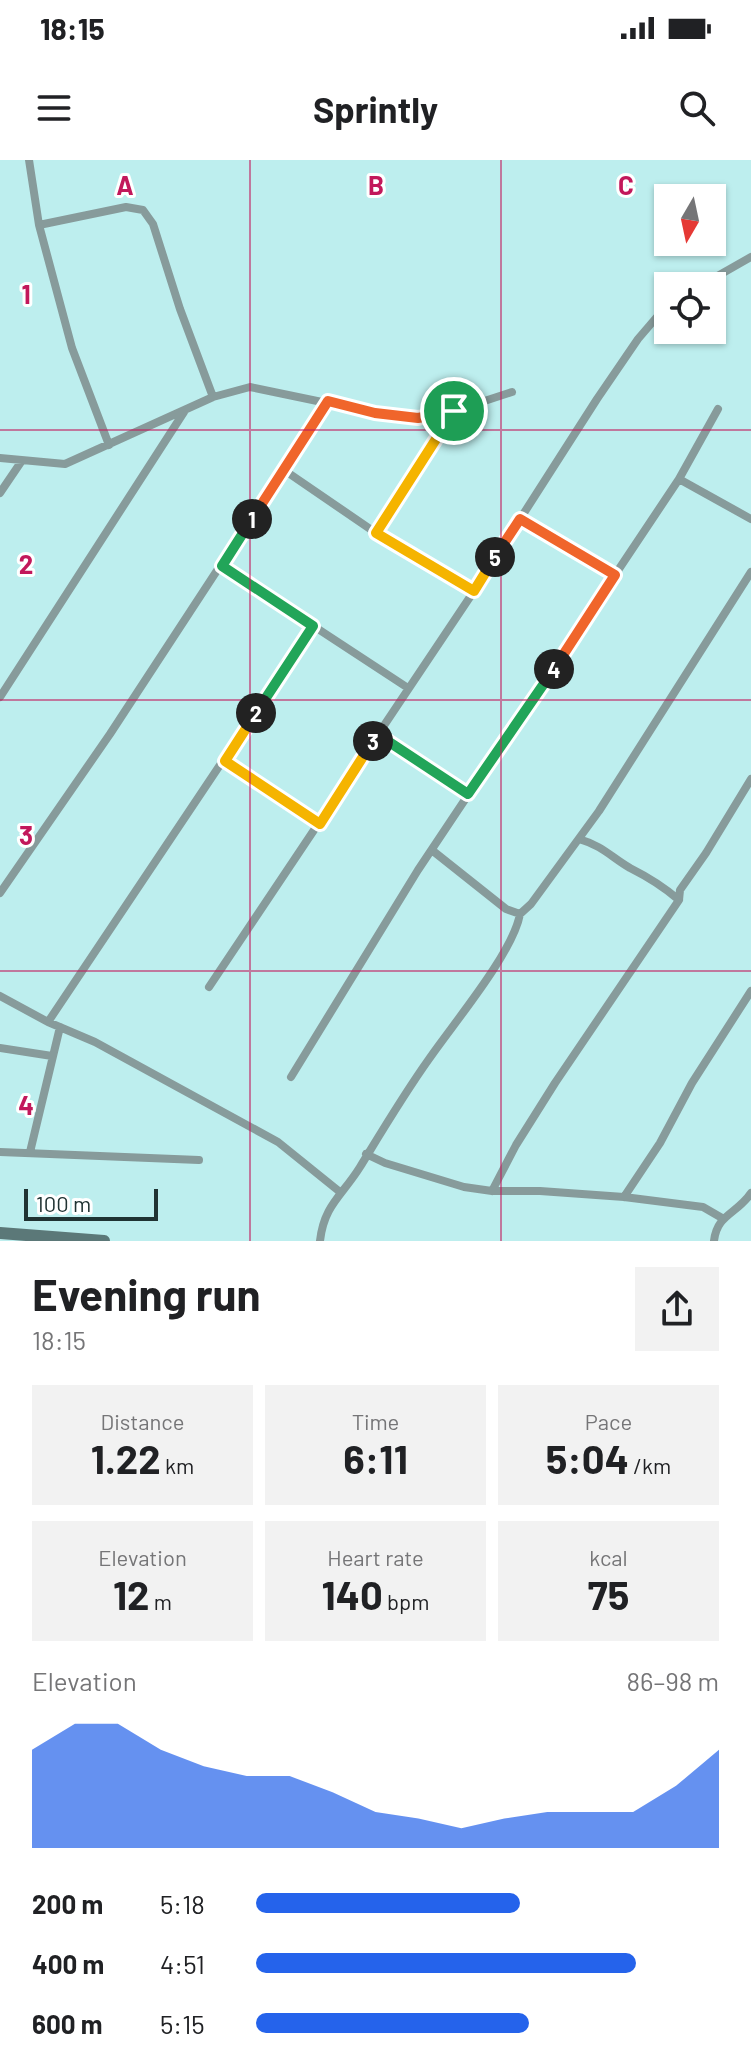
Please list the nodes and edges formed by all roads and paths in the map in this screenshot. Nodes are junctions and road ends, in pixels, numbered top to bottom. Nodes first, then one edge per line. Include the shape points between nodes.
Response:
1 (29, 160) edge
2 (39, 225) junction
3 (751, 257) edge
4 (725, 272) edge
5 (654, 319) edge
6 (512, 392) dead end
7 (213, 397) junction
8 (328, 401) junction
9 (718, 409) dead end
10 (454, 411) junction
11 (184, 412) junction
12 (109, 445) junction
13 (0, 458) edge
14 (21, 462) junction
15 (284, 470) junction
16 (679, 479) junction
17 (0, 493) edge
18 (520, 519) junction
19 (751, 519) edge
20 (376, 533) junction
21 (222, 566) junction
22 (751, 572) edge
23 (615, 575) junction
24 (474, 591) junction
25 (313, 626) junction
26 (408, 688) junction
27 (0, 697) edge
28 (377, 734) junction
29 (225, 761) junction
30 (751, 779) edge
31 (468, 794) junction
32 (320, 824) junction
33 (579, 839) junction
34 (433, 851) junction
35 (0, 893) edge
36 (679, 900) junction
37 (520, 914) junction
38 (209, 987) dead end
39 (751, 991) edge
40 (0, 996) edge
41 (48, 1022) junction
42 (60, 1027) junction
43 (0, 1048) edge
44 (52, 1056) junction
45 (291, 1077) dead end
46 (0, 1152) edge
47 (30, 1152) junction
48 (366, 1154) junction
49 (199, 1160) dead end
50 (492, 1191) junction
51 (340, 1192) junction
52 (751, 1193) edge
53 (624, 1197) junction
54 (722, 1218) junction
55 (0, 1233) edge
56 (104, 1241) edge
57 (320, 1241) edge
58 (714, 1241) edge

1 - 2 street
2 - 7 street via 126,207 143,210 153,224
2 - 12 street via 72,348
3 - 4 street
5 - 18 street
6 - 10 street
7 - 8 street via 250,387
7 - 11 street
8 - 10 street via 418,418
8 - 15 street
9 - 16 street
10 - 20 street
11 - 12 street
11 - 27 street
12 - 14 street via 65,464
13 - 14 street
14 - 17 street
15 - 20 street
15 - 21 street
16 - 19 street
16 - 23 street
18 - 23 street
18 - 24 street
20 - 24 street
21 - 25 street
21 - 35 street
22 - 33 street
23 - 31 street
24 - 26 street
25 - 26 street
25 - 29 street
26 - 28 street
28 - 31 street
28 - 32 street
29 - 32 street
29 - 41 street
30 - 36 street via 680,890
31 - 34 street
32 - 38 street
33 - 36 street via 609,851
33 - 37 street
34 - 37 street via 506,909
34 - 45 street
36 - 50 street via 547,1096
37 - 48 street via 507,946
39 - 53 street
40 - 41 street
41 - 42 street
42 - 44 street
42 - 51 street via 278,1142
43 - 44 street
44 - 47 street
46 - 47 street
47 - 49 street
48 - 50 street via 464,1187
48 - 51 street
50 - 53 street
51 - 57 street via 328,1208
52 - 54 street
53 - 54 street via 703,1207
54 - 58 street
55 - 56 street

